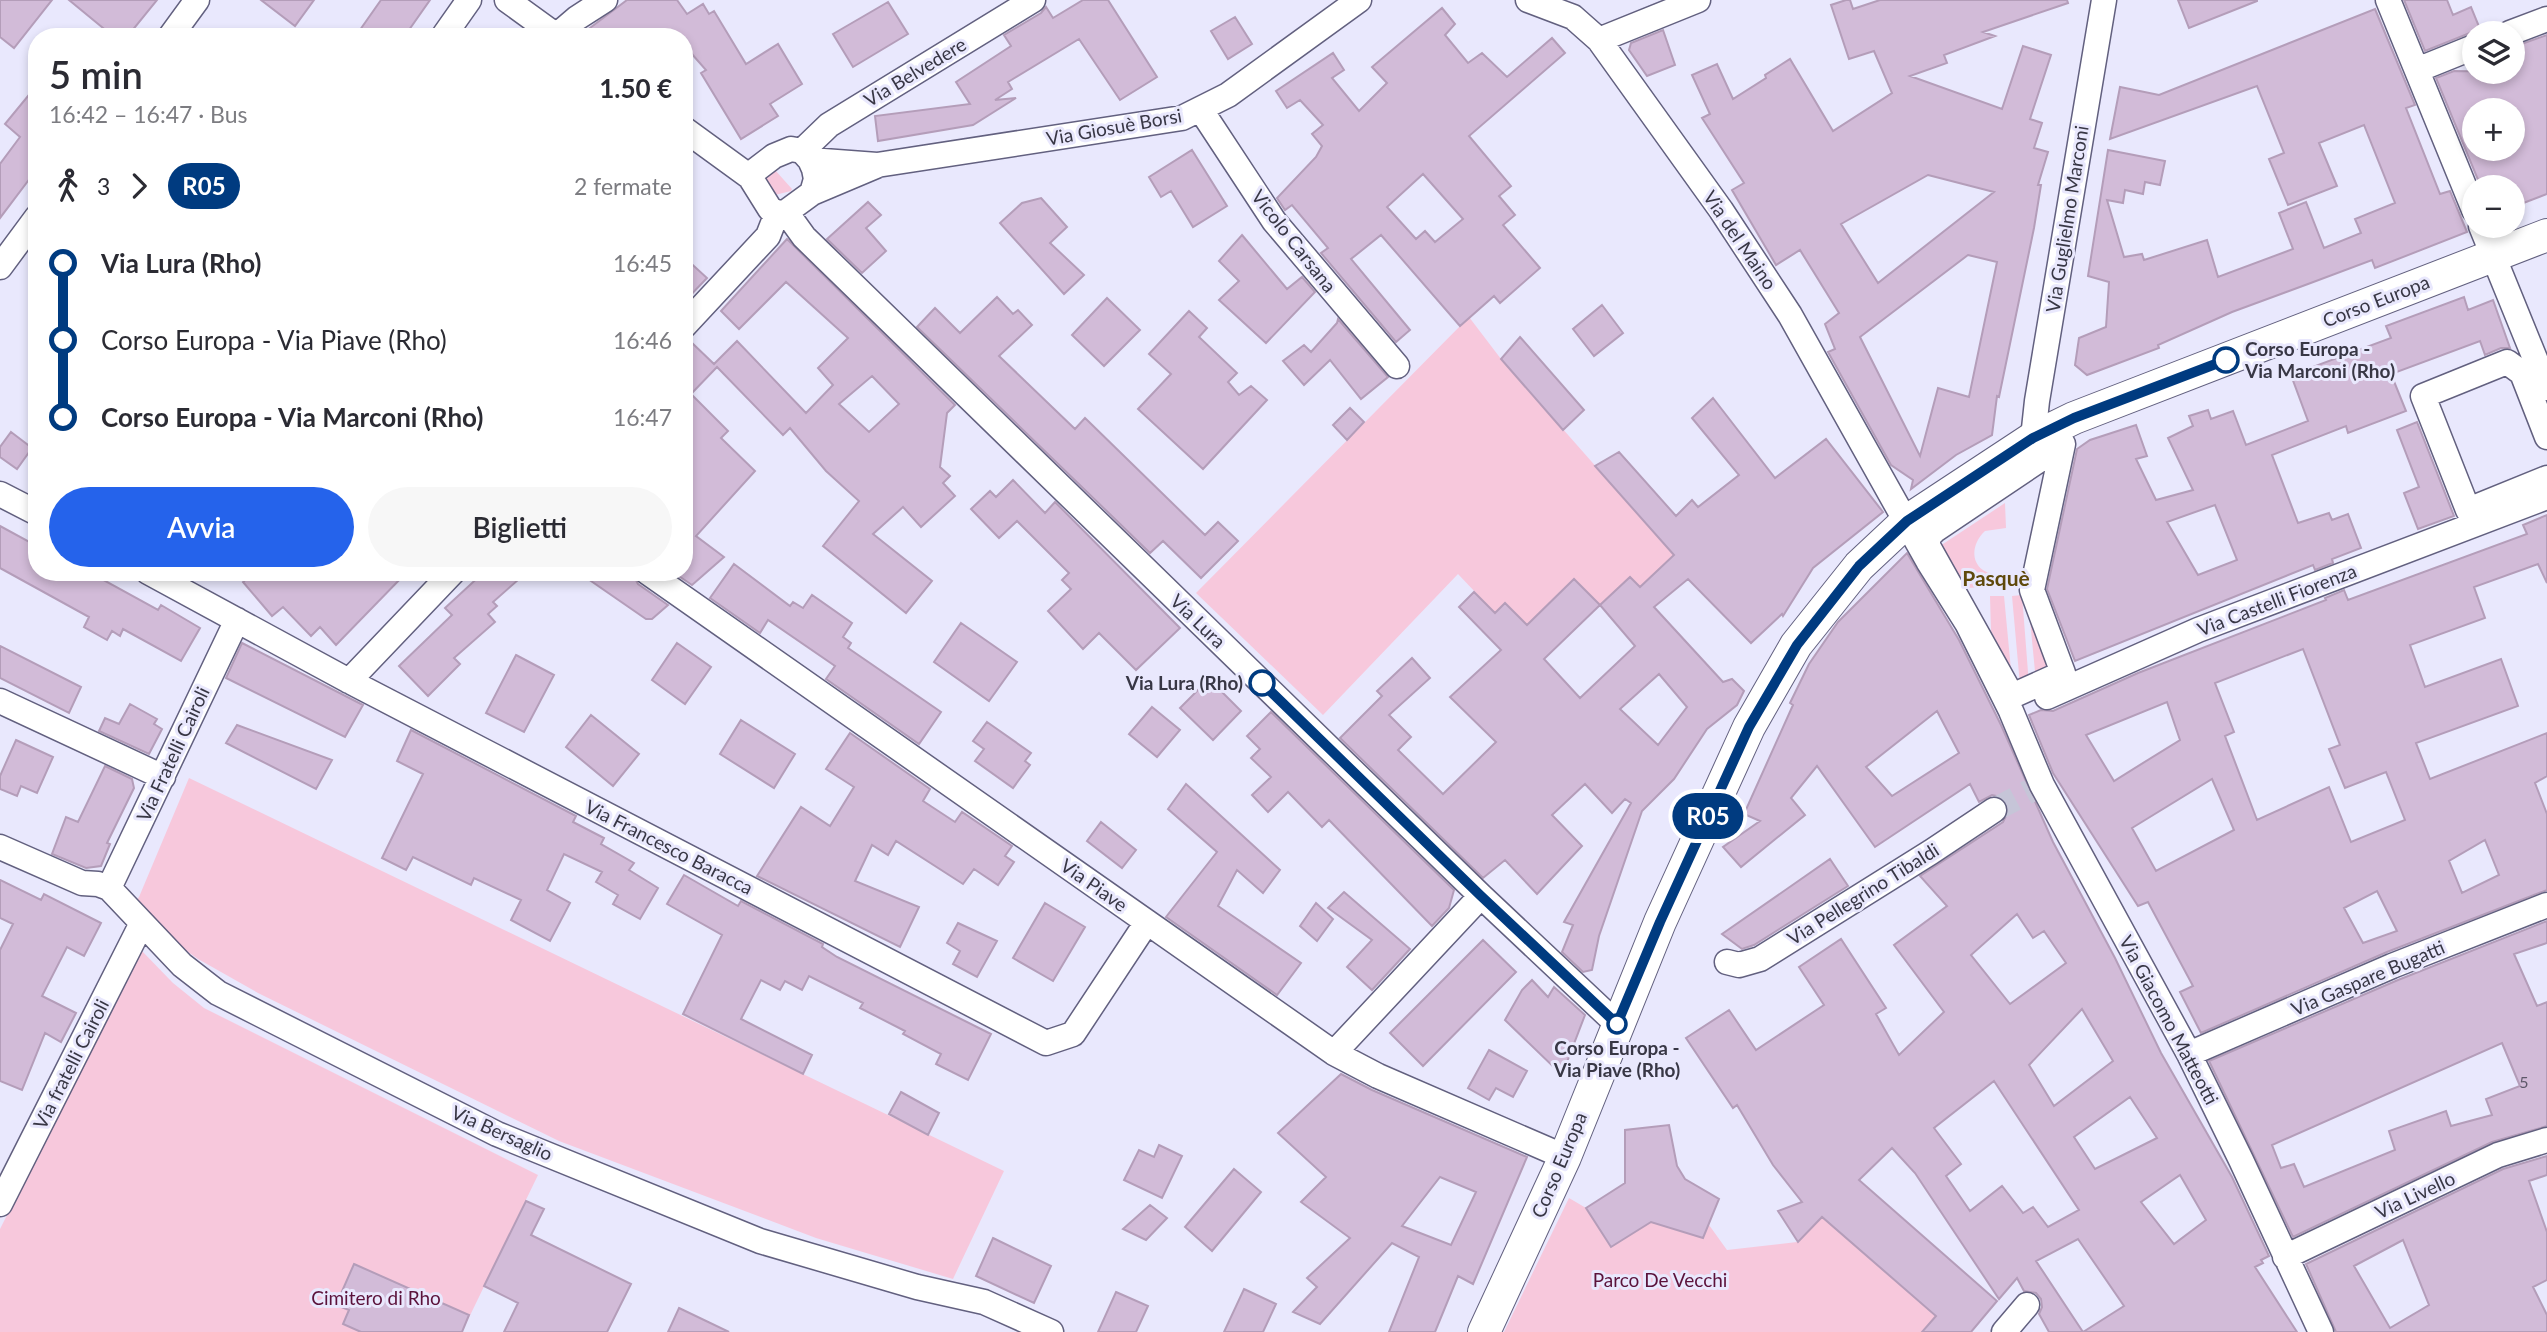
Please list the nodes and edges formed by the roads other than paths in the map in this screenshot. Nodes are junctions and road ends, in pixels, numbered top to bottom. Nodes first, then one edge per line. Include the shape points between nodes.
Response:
1 (197, 0) edge
2 (469, 0) edge
3 (507, 0) edge
4 (605, 0) edge
5 (1033, 0) edge
6 (1359, 0) edge
7 (1528, 0) edge
8 (1698, 0) edge
9 (2104, 0) edge
10 (2388, 0) edge
11 (2547, 19) edge
12 (2525, 27) edge
13 (177, 28) edge
14 (449, 28) edge
15 (546, 28) edge
16 (566, 28) edge
17 (1599, 40) junction
18 (2462, 52) edge
19 (2417, 70) junction
20 (1201, 110) junction
21 (693, 136) edge
22 (806, 155) junction
23 (877, 165) junction
24 (750, 177) junction
25 (2462, 181) edge
26 (812, 193) junction
27 (781, 213) junction
28 (28, 229) edge
29 (2547, 235) edge
30 (2486, 238) edge
31 (2493, 256) junction
32 (0, 267) edge
33 (693, 316) edge
34 (1397, 366) dead end
35 (2547, 388) edge
36 (2547, 437) edge
37 (2033, 438) junction
38 (2547, 478) edge
39 (1, 497) edge
40 (2547, 497) edge
41 (28, 509) edge
42 (1907, 521) junction
43 (165, 581) edge
44 (444, 581) edge
45 (660, 581) edge
46 (237, 620) junction
47 (349, 681) junction
48 (0, 701) edge
49 (2011, 704) junction
50 (163, 777) junction
51 (1994, 810) tunnel mouth
52 (0, 847) edge
53 (109, 888) junction
54 (1481, 896) junction
55 (2547, 905) edge
56 (1147, 922) junction
57 (142, 923) junction
58 (1727, 962) dead end
59 (1617, 1024) junction
60 (1334, 1053) junction
61 (2189, 1054) junction
62 (2547, 1140) edge
63 (1565, 1157) junction
64 (0, 1204) edge
65 (2285, 1257) junction
66 (2027, 1305) dead end
67 (1051, 1332) edge
68 (1484, 1332) edge
69 (2004, 1332) edge
70 (2321, 1332) edge

1 - 13 street
2 - 14 street
3 - 15 street
4 - 16 street
5 - 22 street, Via Belvedere via 829,125
6 - 20 street, Via Giosuè Borsi
7 - 17 street, Via del Maino via 1573,17
8 - 17 street
9 - 37 street, Via Guglielmo Marconi
10 - 19 street
11 - 12 street
17 - 42 street, Via del Maino via 1790,315
18 - 19 street
19 - 25 street
20 - 23 street, Via Giosuè Borsi via 1167,121
20 - 34 street, Vicolo Carsana via 1274,221
21 - 24 street
22 - 23 street, Via Giosuè Borsi
22 - 24 street via 791,149 774,156
22 - 26 street via 816,179
23 - 26 street, Via Giosuè Borsi
24 - 27 street via 770,209
26 - 27 street
27 - 33 street via 768,236
27 - 54 street, Via Lura
28 - 32 street
29 - 31 main road, Corso Europa
30 - 31 street
31 - 35 street
31 - 37 main road, Corso Europa via 2074,418
36 - 38 street via 2522,373 2507,362 2423,396 2468,510
37 - 42 main road, Corso Europa
39 - 41 street
40 - 49 street, Via Castelli Fiorenza via 2198,630 2096,677
42 - 49 street, Via del Maino
42 - 59 main road, Corso Europa via 1859,566 1797,645 1749,727
43 - 46 street, Via Francesco Baracca
44 - 47 street
45 - 56 street, Via Piave
46 - 47 street, Via Francesco Baracca
46 - 50 street, Via Fratelli Cairoli
47 - 56 street, Via Francesco Baracca via 1046,1043 1073,1034
48 - 50 street
49 - 49 street via 1928,546 1928,537 2063,444 2032,590 2063,673
49 - 61 street, Via Giacomo Matteotti via 2036,788
50 - 53 street, Via Fratelli Cairoli
51 - 58 street, Via Pellegrino Tibaldi via 1760,959 1738,965
52 - 53 street via 82,883
53 - 57 street, Via Bersaglio
54 - 59 street, Via Lura
54 - 60 street
55 - 61 street, Via Gaspare Bugatti
56 - 60 street, Via Piave
57 - 64 street, Via fratelli Cairoli
57 - 67 street, Via Bersaglio via 182,965 218,993 497,1134 760,1241 984,1302
59 - 63 main road, Corso Europa
60 - 63 street, Via Piave
61 - 65 street, Via Giacomo Matteotti
62 - 65 street, Via Livello via 2498,1156
63 - 68 main road, Corso Europa
65 - 70 street, Via Giacomo Matteotti
66 - 69 street

